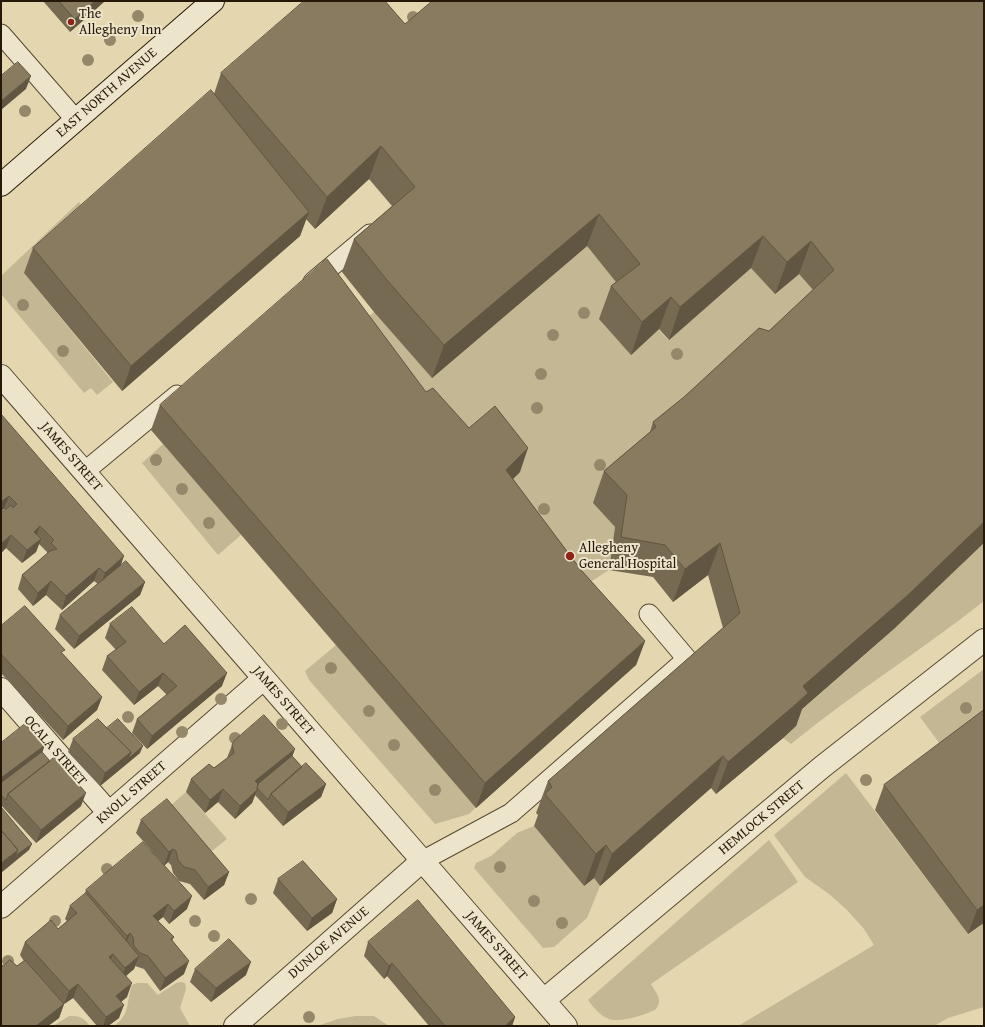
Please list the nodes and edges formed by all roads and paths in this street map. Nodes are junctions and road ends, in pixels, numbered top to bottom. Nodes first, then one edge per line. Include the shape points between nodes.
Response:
1 (213, 1) edge
2 (1, 34) edge
3 (76, 120) junction
4 (1, 185) edge
5 (381, 225) edge
6 (302, 291) edge
7 (1, 376) edge
8 (192, 382) edge
9 (84, 472) junction
10 (649, 614) dead end
11 (984, 640) edge
12 (264, 679) junction
13 (1, 689) edge
14 (109, 813) junction
15 (422, 861) junction
16 (1, 907) edge
17 (544, 1000) junction
18 (235, 1026) edge
19 (566, 1026) edge

1 - 3 street, EAST NORTH AVENUE
2 - 3 lane
3 - 4 street, EAST NORTH AVENUE
5 - 6 lane
7 - 9 street, JAMES STREET
8 - 9 lane
9 - 12 street, JAMES STREET
10 - 15 lane via 687,659 511,813
11 - 17 street, HEMLOCK STREET via 822,767
12 - 14 street, KNOLL STREET
12 - 15 street, JAMES STREET
13 - 14 street, OCALA STREET
14 - 16 street, KNOLL STREET
15 - 17 street, JAMES STREET
15 - 18 street, DUNLOE AVENUE
17 - 19 street, JAMES STREET

